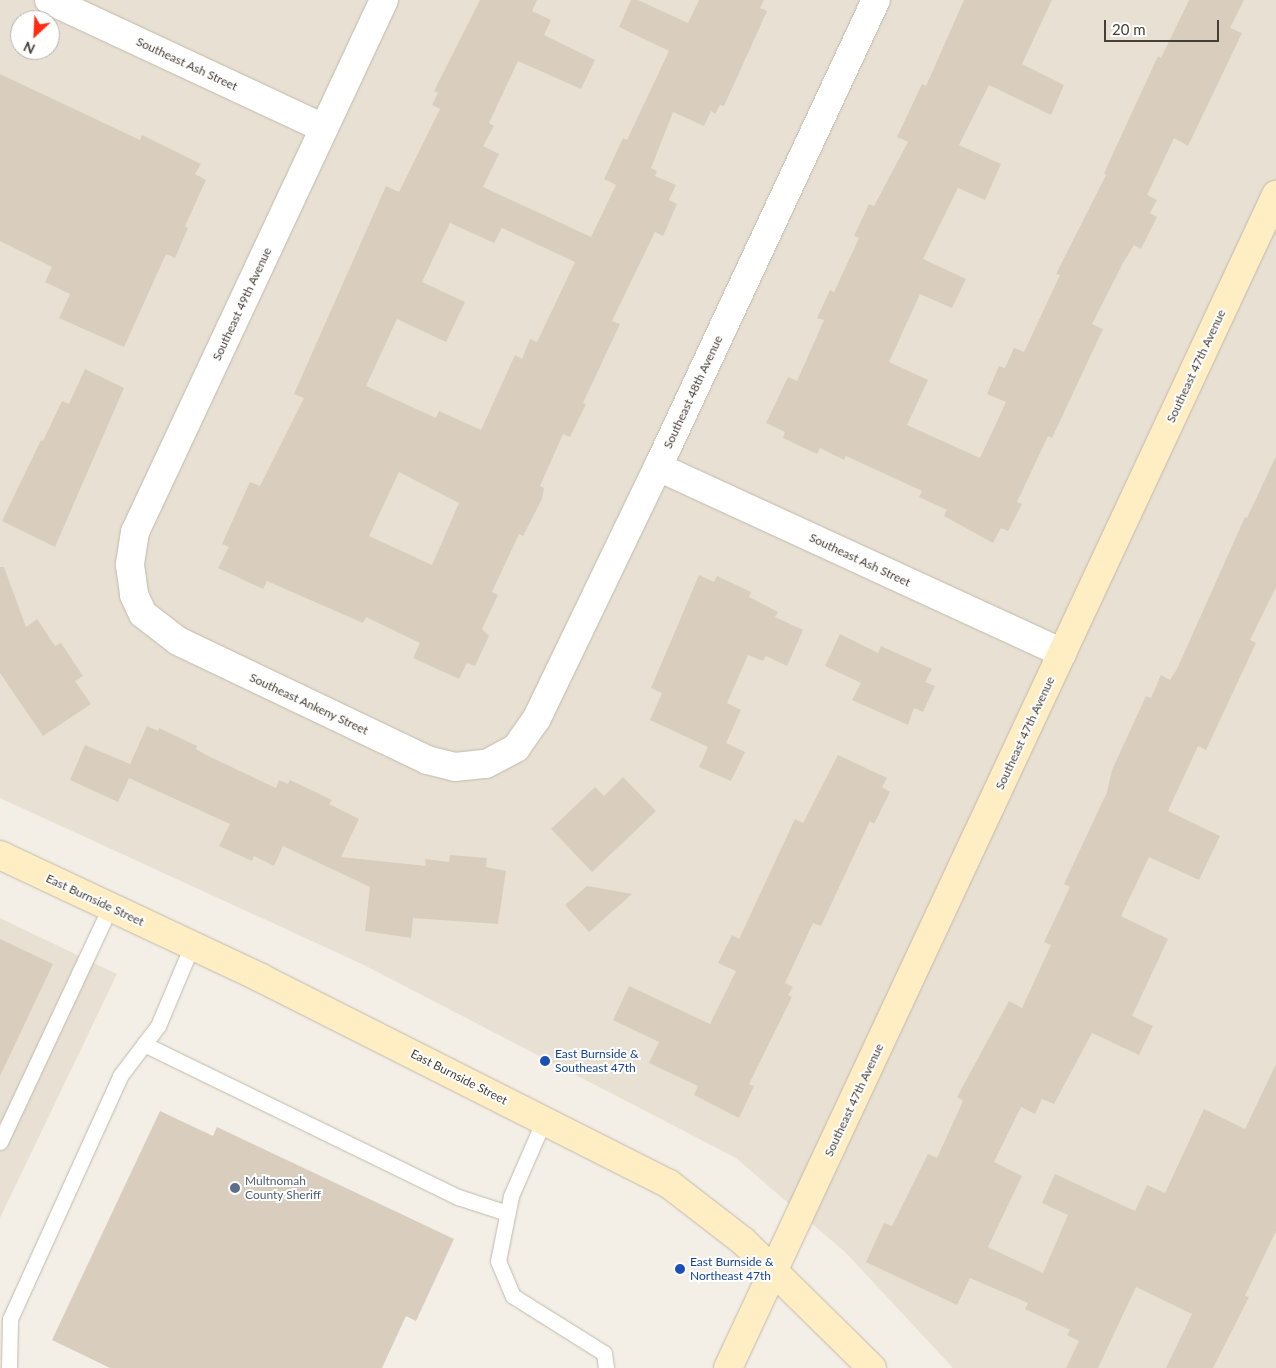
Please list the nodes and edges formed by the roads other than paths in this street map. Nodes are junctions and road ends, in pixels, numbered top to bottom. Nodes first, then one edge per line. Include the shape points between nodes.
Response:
1 (49, 0) edge
2 (384, 0) edge
3 (876, 0) edge
4 (324, 128) junction
5 (1276, 196) edge
6 (658, 467) junction
7 (143, 614) joint
8 (1062, 653) junction
9 (486, 764) joint
10 (0, 855) edge
11 (110, 907) junction
12 (192, 945) junction
13 (144, 1044) junction
14 (544, 1120) junction
15 (0, 1142) edge
16 (508, 1214) junction
17 (774, 1270) junction
18 (9, 1368) edge
19 (606, 1368) edge
20 (728, 1368) edge
21 (872, 1368) edge

1 - 4 street, Southeast Ash Street
2 - 4 street, Southeast 49th Avenue
3 - 6 street, Southeast 48th Avenue
4 - 7 street, Southeast 49th Avenue via 135,532 130,565 134,595
5 - 8 street, Southeast 47th Avenue
6 - 8 street, Southeast Ash Street
6 - 9 street, Southeast 48th Avenue via 537,718 516,748
7 - 9 street, Southeast Ankeny Street via 178,641 427,760 455,767
8 - 17 street, Southeast 47th Avenue
10 - 11 street, East Burnside Street
11 - 12 street, East Burnside Street
11 - 15 lane
12 - 13 lane via 158,1026
12 - 14 street, East Burnside Street
13 - 16 lane via 458,1197
13 - 18 lane via 120,1076 10,1319
14 - 16 lane via 511,1196
14 - 17 street, East Burnside Street via 669,1184 703,1208
16 - 19 lane via 498,1261 513,1296 604,1353
17 - 20 street, Southeast 47th Avenue
17 - 21 street, East Burnside Street

